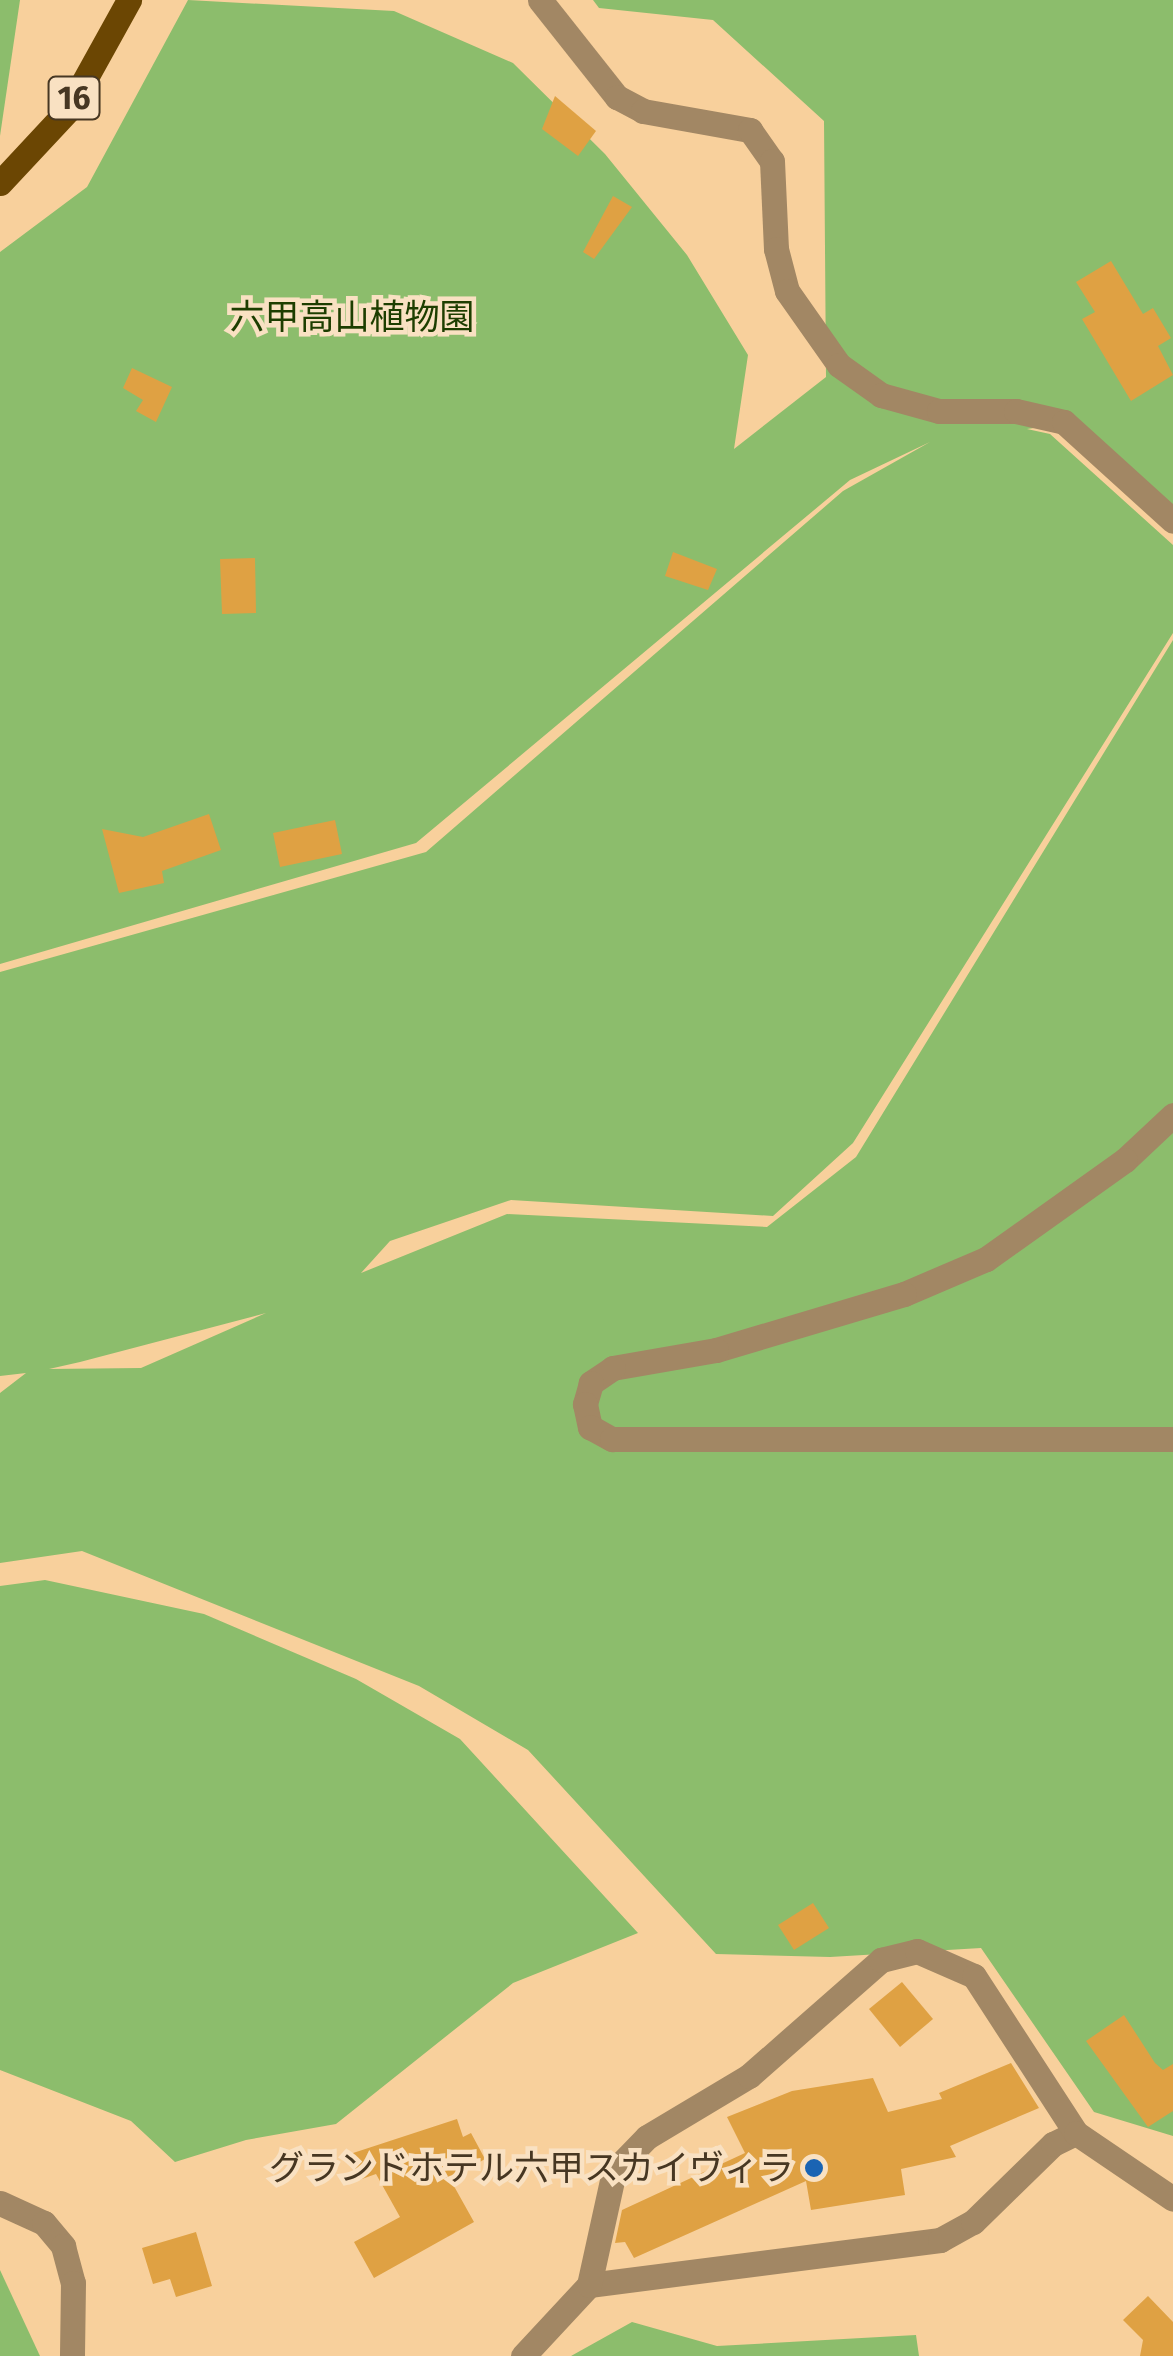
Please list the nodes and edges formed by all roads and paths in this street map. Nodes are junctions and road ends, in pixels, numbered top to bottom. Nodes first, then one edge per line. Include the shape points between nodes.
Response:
1 (129, 0) edge
2 (540, 0) edge
3 (0, 184) edge
4 (1173, 521) edge
5 (1173, 1115) edge
6 (1173, 1440) edge
7 (1076, 2133) junction
8 (1173, 2200) edge
9 (0, 2203) edge
10 (589, 2284) junction
11 (72, 2356) edge
12 (523, 2356) edge

1 - 3 main road, 16 via 68,110
2 - 4 street via 617,96 643,111 750,130 772,161 776,248 787,290 840,365 880,395 939,411 1016,411 1064,422
5 - 6 street via 1126,1160 986,1259 904,1294 716,1350 613,1368 591,1383 585,1404 590,1428 612,1438
7 - 8 street
7 - 10 street via 1053,2144 973,2222 940,2240
7 - 10 street via 974,1976 917,1951 881,1960 749,2076 647,2137 614,2171
9 - 11 street via 44,2223 63,2246 73,2283
10 - 12 street

